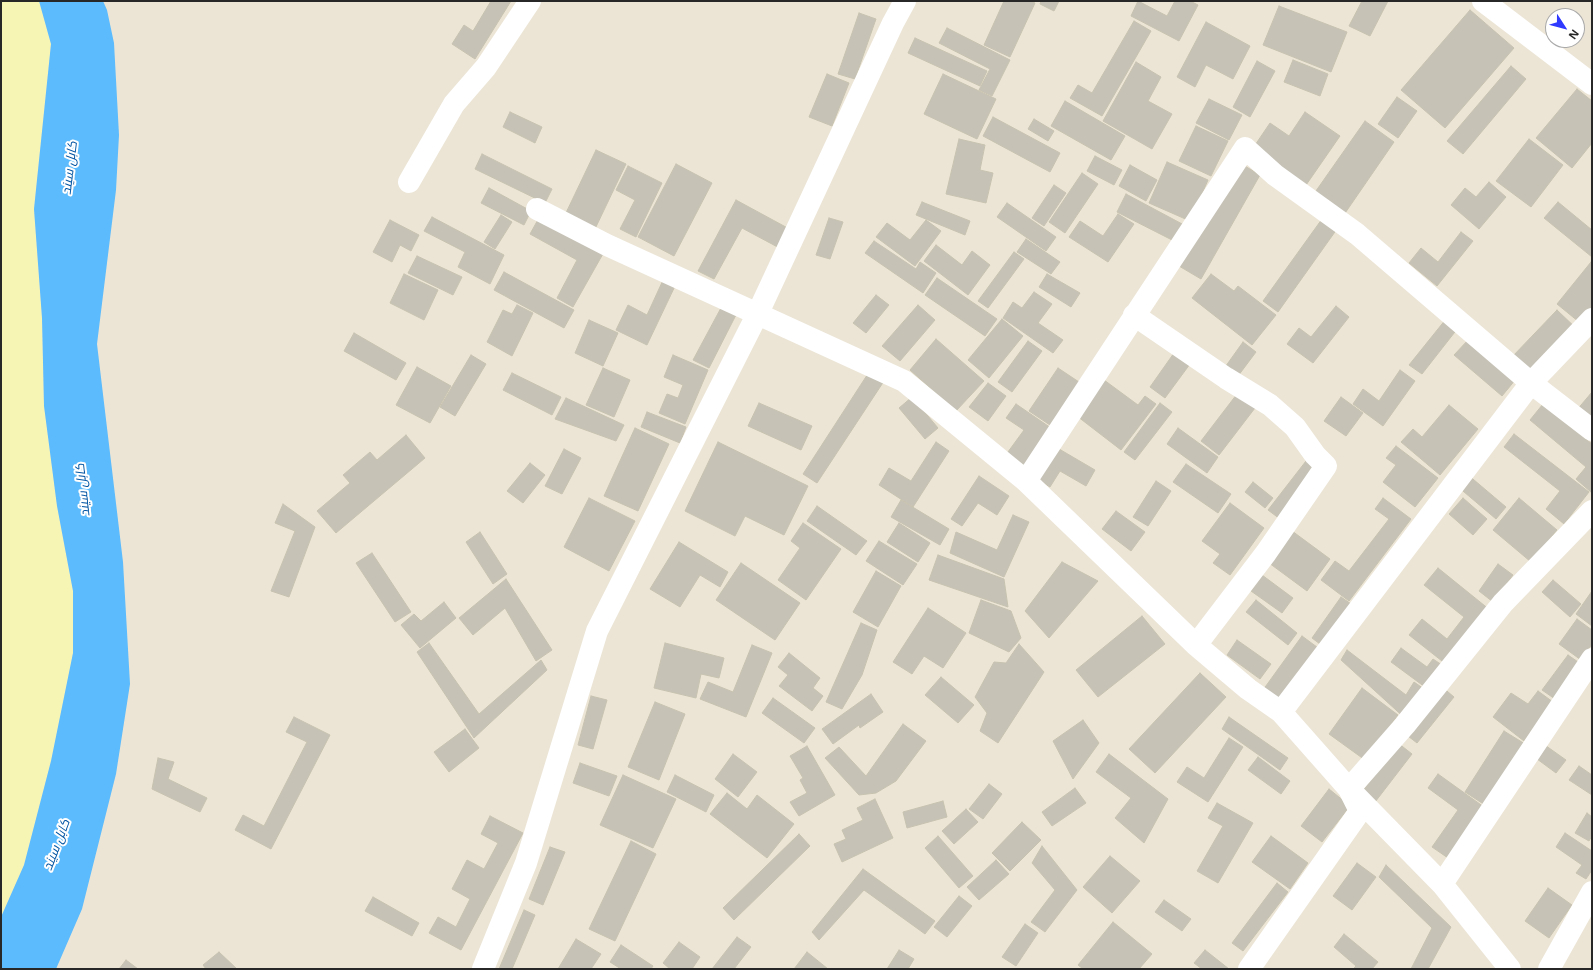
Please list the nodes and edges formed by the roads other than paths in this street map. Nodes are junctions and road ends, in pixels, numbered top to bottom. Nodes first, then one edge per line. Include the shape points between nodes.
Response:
1 (530, 1) edge
2 (905, 1) edge
3 (1483, 1) edge
4 (1592, 84) edge
5 (409, 182) dead end
6 (537, 209) dead end
7 (757, 315) junction
8 (1134, 315) junction
9 (1592, 319) edge
10 (1531, 383) junction
11 (1592, 430) edge
12 (1026, 481) junction
13 (1592, 511) edge
14 (1196, 645) junction
15 (1592, 659) edge
16 (1281, 712) junction
17 (1349, 789) junction
18 (1442, 884) junction
19 (1592, 892) edge
20 (482, 969) edge
21 (1248, 969) edge
22 (1510, 969) edge
23 (1549, 969) edge

1 - 5 street via 486,67 454,104
2 - 7 street
3 - 4 street
6 - 7 street via 607,245
7 - 12 street via 904,381
7 - 20 street via 598,631 526,863
8 - 10 street via 1245,148 1275,176 1357,234
8 - 12 street
8 - 14 street via 1270,405 1295,427 1326,466 1266,553
9 - 10 street
10 - 11 street
10 - 16 street
12 - 14 street
13 - 17 street via 1503,603 1405,725
14 - 16 street via 1248,689
15 - 18 street
16 - 17 street
17 - 18 street
17 - 21 street via 1360,811
18 - 22 street
19 - 23 street

